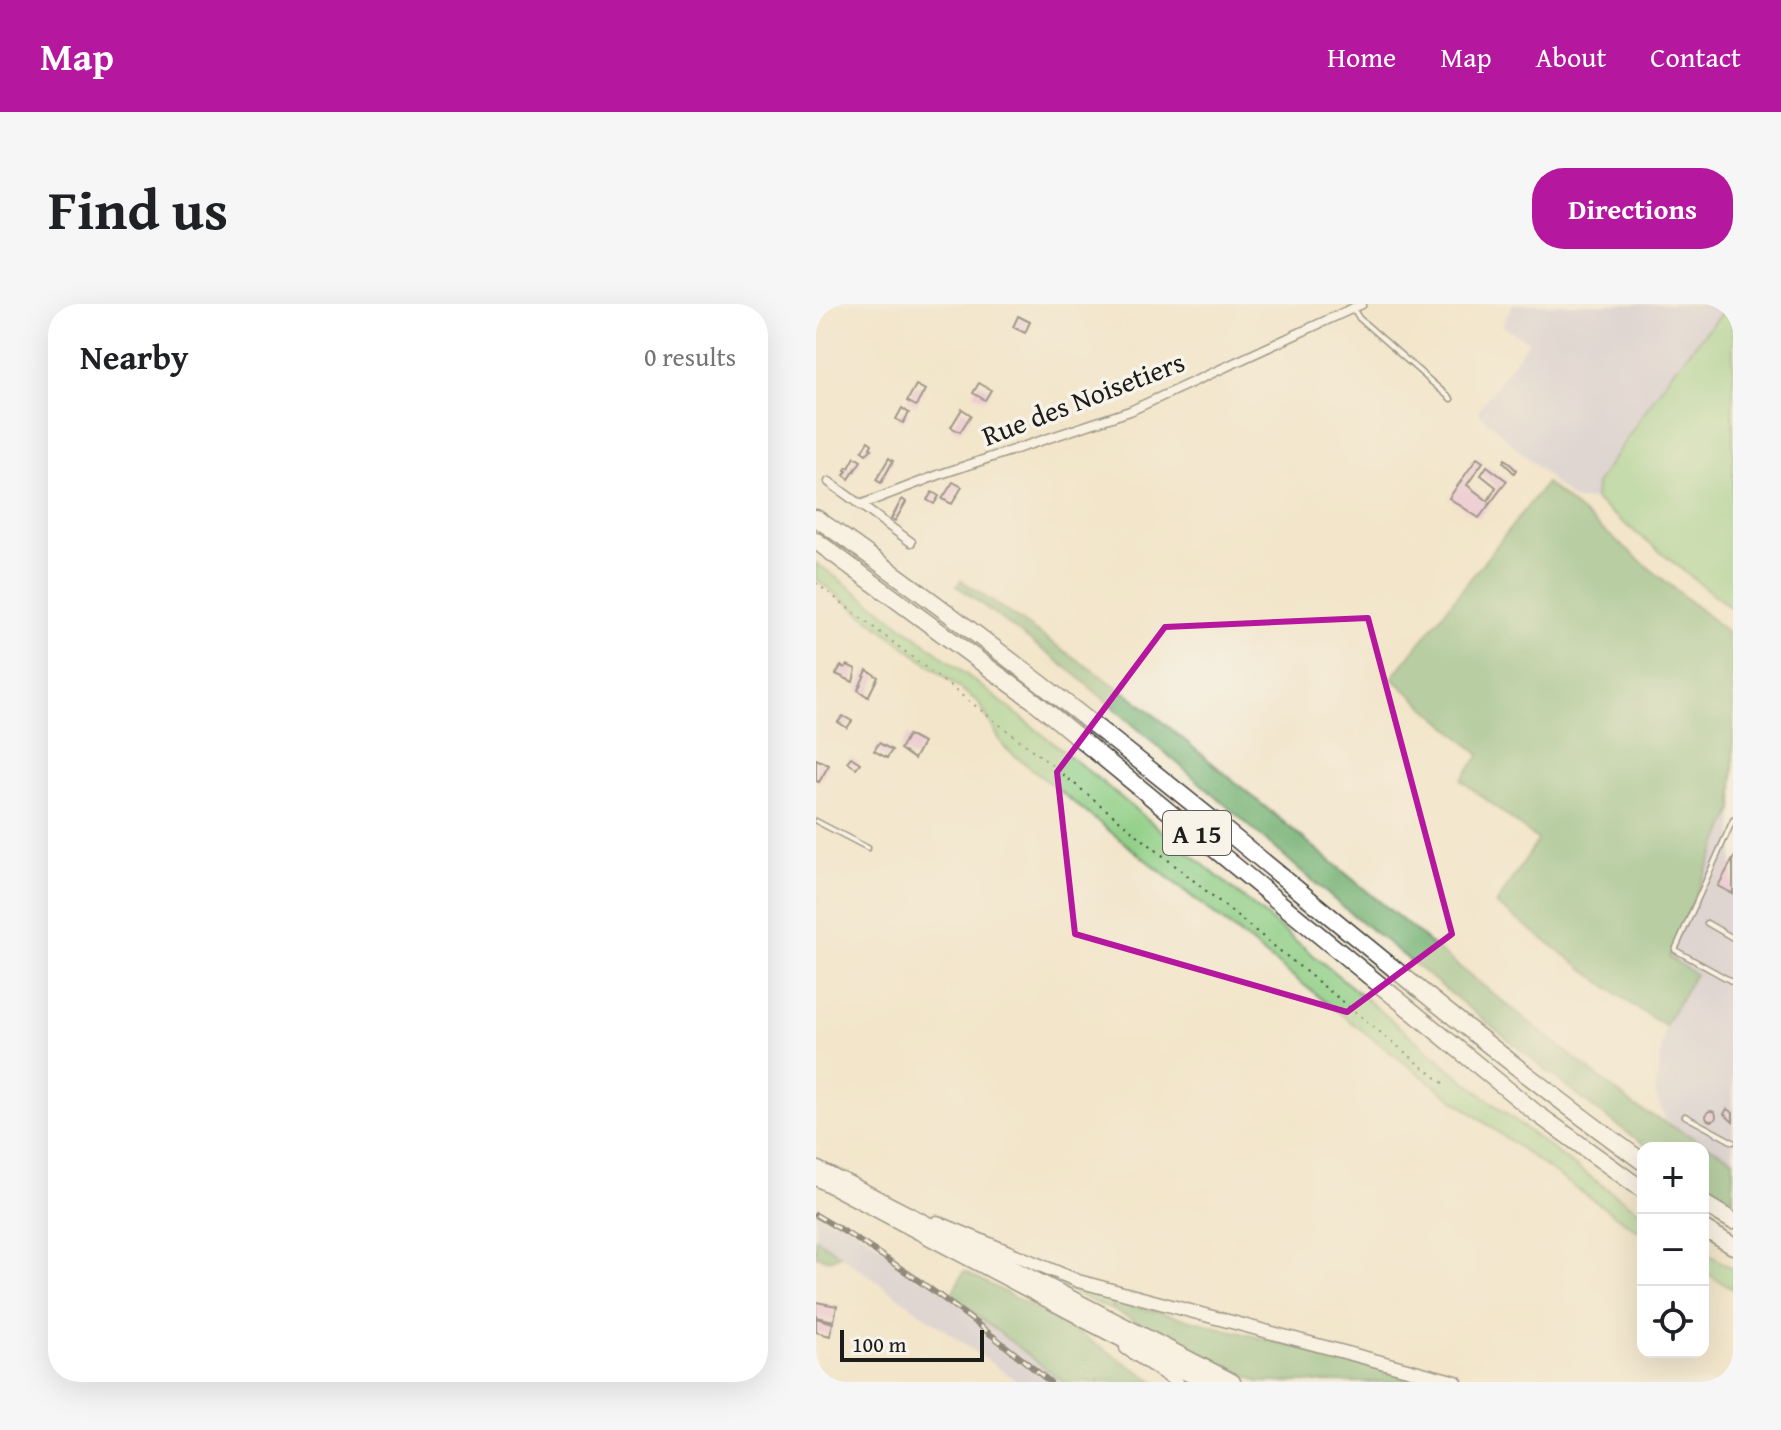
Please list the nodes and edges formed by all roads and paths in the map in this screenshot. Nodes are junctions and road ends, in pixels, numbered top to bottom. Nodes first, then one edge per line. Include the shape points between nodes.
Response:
1 (1355, 305) edge
2 (1451, 399) dead end
3 (829, 482) dead end
4 (860, 505) junction
5 (816, 518) edge
6 (816, 541) edge
7 (911, 542) dead end
8 (816, 583) edge
9 (1733, 820) edge
10 (816, 821) edge
11 (868, 848) dead end
12 (1707, 923) dead end
13 (1733, 938) edge
14 (1733, 982) edge
15 (1444, 1084) dead end
16 (1685, 1116) dead end
17 (1733, 1142) edge
18 (1637, 1158) edge
19 (816, 1167) edge
20 (816, 1179) edge
21 (842, 1181) junction
22 (1637, 1186) edge
23 (1709, 1207) edge
24 (1733, 1221) edge
25 (1709, 1232) edge
26 (1733, 1246) edge
27 (1084, 1319) junction
28 (1177, 1382) edge
29 (1206, 1382) edge
30 (1232, 1382) edge
31 (1456, 1382) edge

1 - 2 lane via 1359,318
1 - 4 street, Rue des Noisetiers via 1130,411
3 - 4 street
4 - 7 street
5 - 18 highway, A 15 via 974,633 1534,1082
6 - 22 highway, A 15 via 1034,701 1536,1113
8 - 15 path via 1039,755
9 - 14 lane via 1675,950
10 - 11 lane
12 - 13 lane
16 - 17 lane
19 - 21 main road
20 - 27 main road
21 - 30 highway
21 - 31 main road via 1078,1281
23 - 24 highway
25 - 26 highway
27 - 28 main road
27 - 29 highway

